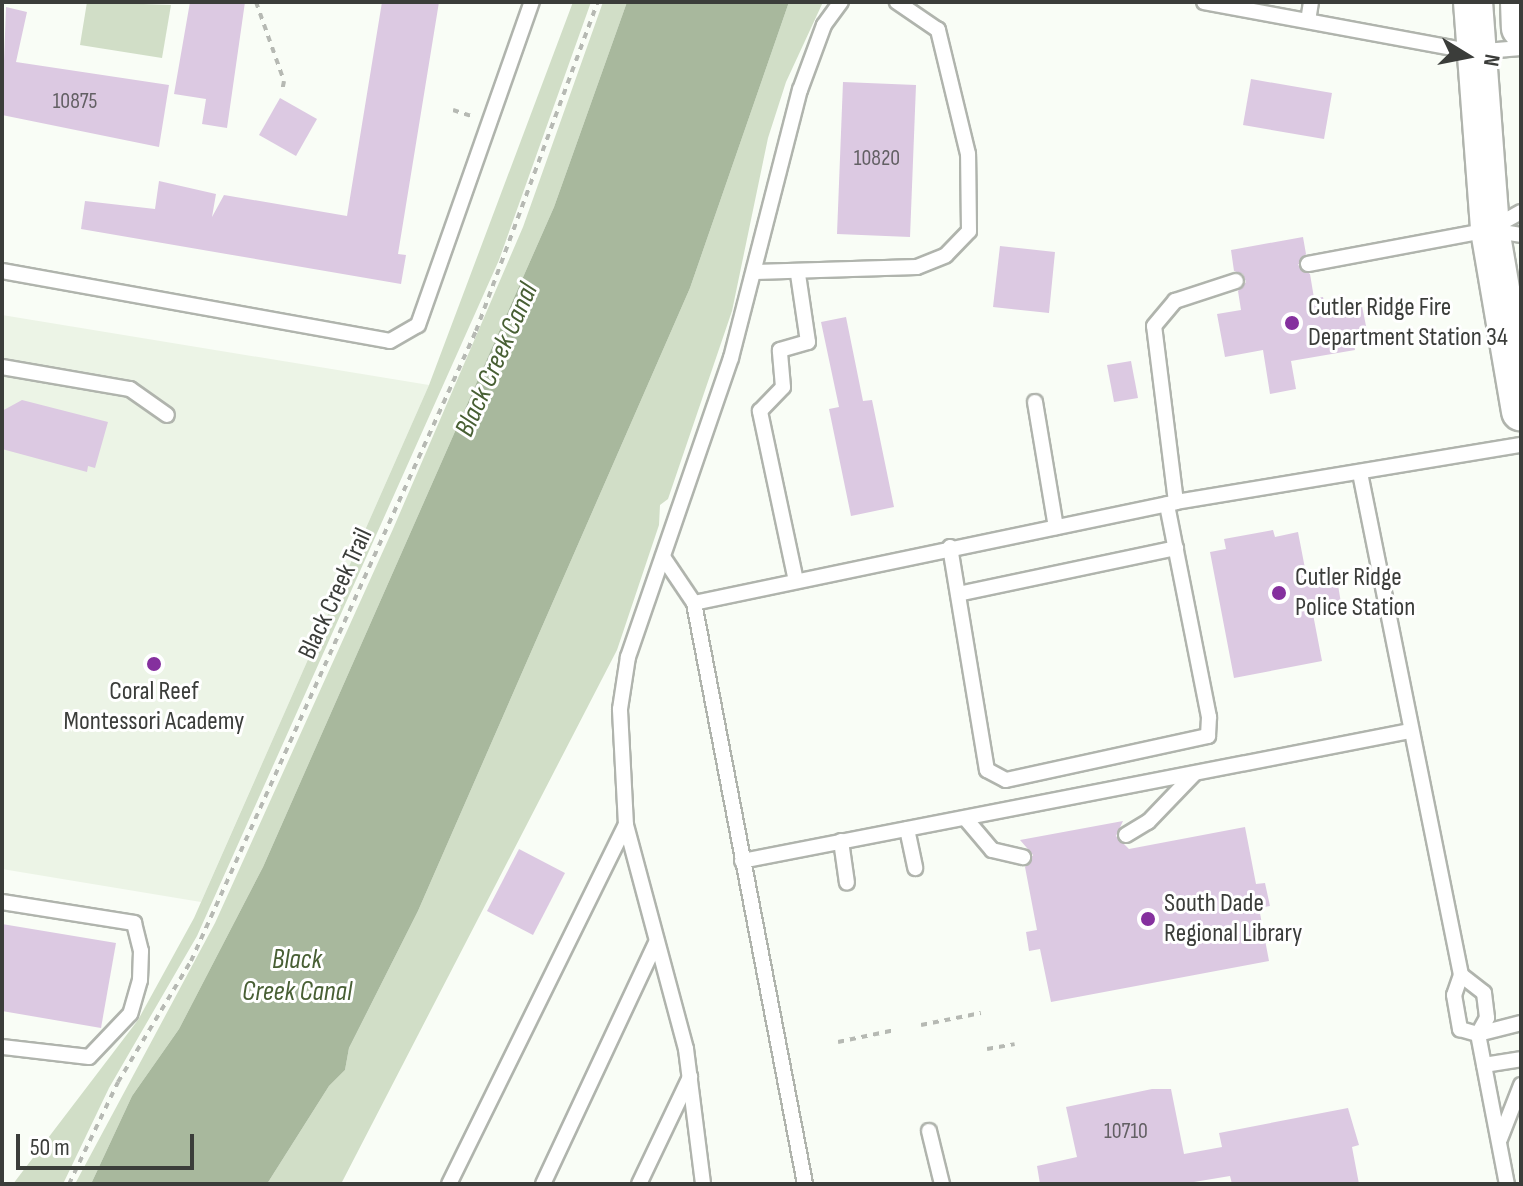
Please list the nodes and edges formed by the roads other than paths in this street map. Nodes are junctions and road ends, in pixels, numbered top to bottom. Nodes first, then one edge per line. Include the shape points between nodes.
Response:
1 (532, 2) edge
2 (841, 2) edge
3 (897, 2) edge
4 (1204, 2) edge
5 (1311, 2) edge
6 (1473, 2) edge
7 (1520, 2) edge
8 (1308, 21) junction
9 (1521, 28) edge
10 (1521, 48) edge
11 (1473, 52) junction
12 (1511, 225) edge
13 (1308, 264) dead end
14 (2, 271) edge
15 (755, 272) junction
16 (798, 274) junction
17 (1236, 281) dead end
18 (2, 367) edge
19 (1035, 402) dead end
20 (1521, 411) edge
21 (167, 415) dead end
22 (1521, 445) edge
23 (1360, 473) junction
24 (1171, 503) junction
25 (1056, 527) junction
26 (950, 547) junction
27 (1176, 548) junction
28 (663, 557) junction
29 (796, 581) junction
30 (958, 594) junction
31 (694, 603) junction
32 (1410, 731) junction
33 (1194, 773) junction
34 (965, 818) junction
35 (626, 825) junction
36 (907, 829) junction
37 (1126, 835) dead end
38 (841, 841) junction
39 (1023, 857) dead end
40 (742, 861) junction
41 (915, 868) dead end
42 (847, 883) dead end
43 (2, 902) edge
44 (657, 941) junction
45 (1461, 975) junction
46 (1521, 1023) edge
47 (1478, 1034) junction
48 (2, 1047) edge
49 (1521, 1059) edge
50 (1484, 1065) junction
51 (690, 1077) junction
52 (1521, 1085) edge
53 (929, 1131) dead end
54 (1499, 1143) junction
55 (449, 1184) edge
56 (543, 1184) edge
57 (639, 1184) edge
58 (703, 1184) edge
59 (805, 1184) edge
60 (942, 1184) edge
61 (1507, 1184) edge

1 - 14 lane via 418,325 390,341
2 - 15 lane via 824,25 796,104
3 - 16 lane via 938,30 968,154 969,231 946,255 917,267
4 - 8 lane
5 - 8 lane
6 - 11 main road
7 - 9 main road
8 - 11 lane
10 - 11 lane
11 - 12 main road
12 - 13 lane
12 - 20 main road
15 - 16 lane
15 - 28 lane
16 - 29 lane via 808,342 780,350 783,387 760,411
17 - 24 lane via 1175,301 1154,326
18 - 21 lane via 130,389
19 - 25 lane
22 - 23 lane
23 - 24 lane
23 - 32 lane
24 - 25 lane
24 - 27 lane
25 - 26 lane
26 - 29 lane
26 - 30 lane
27 - 30 lane
27 - 30 lane via 1209,717 1208,736 1006,780 987,770
28 - 31 lane
28 - 35 lane via 628,657 620,709
29 - 31 lane
31 - 40 lane
32 - 33 lane
32 - 45 lane
33 - 34 lane
33 - 37 lane via 1148,822
34 - 36 lane
34 - 39 lane via 992,850
35 - 44 lane
35 - 55 lane
36 - 38 lane
36 - 41 lane
38 - 40 lane
38 - 42 lane
40 - 59 lane
43 - 48 lane via 134,923 141,951 140,980 130,1014 89,1057
44 - 51 lane
44 - 56 lane
45 - 47 lane via 1484,993 1487,1018
45 - 47 lane via 1454,995 1460,1029
46 - 47 lane
47 - 50 lane
49 - 50 lane
50 - 54 lane
51 - 57 lane
51 - 58 lane
52 - 54 lane
53 - 60 lane
54 - 61 lane

